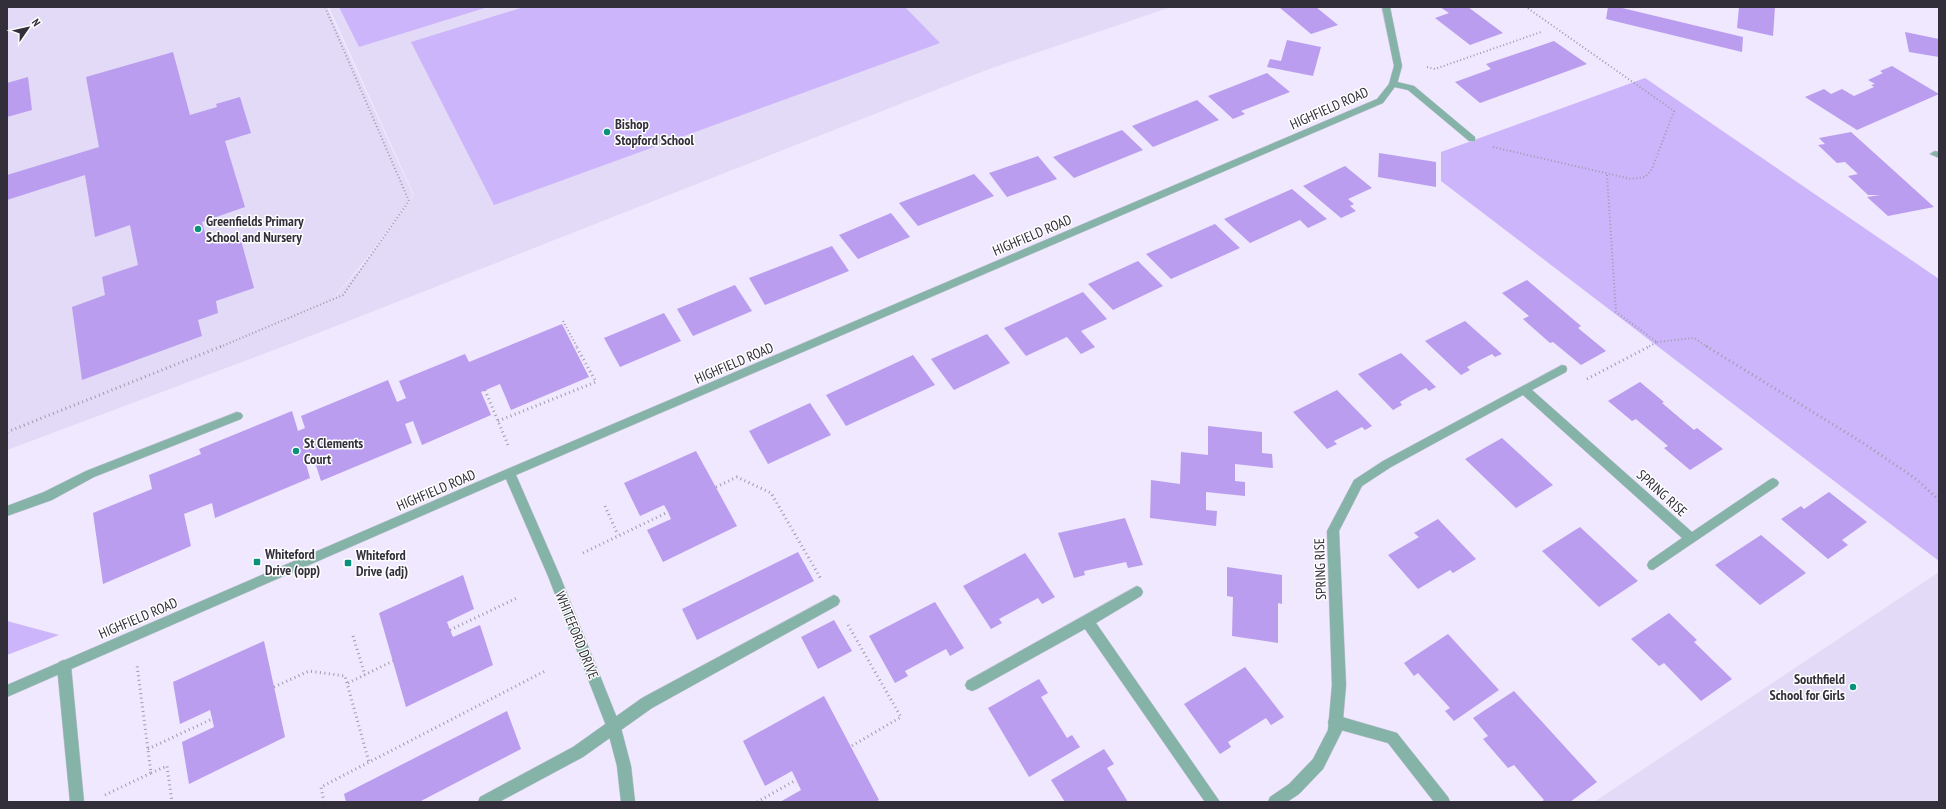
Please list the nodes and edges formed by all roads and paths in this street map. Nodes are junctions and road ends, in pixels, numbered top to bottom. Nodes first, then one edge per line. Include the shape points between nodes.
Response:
1 (325, 7) edge
2 (1386, 7) edge
3 (1526, 7) edge
4 (1541, 32) dead end
5 (1427, 67) dead end
6 (1393, 84) junction
7 (1472, 139) joint
8 (1607, 175) junction
9 (563, 321) dead end
10 (1657, 342) junction
11 (1562, 369) joint
12 (485, 390) dead end
13 (1524, 390) junction
14 (237, 416) dead end
15 (498, 421) junction
16 (7, 432) edge
17 (510, 449) dead end
18 (509, 474) junction
19 (1773, 483) dead end
20 (716, 487) dead end
21 (1939, 500) edge
22 (605, 506) dead end
23 (7, 511) edge
24 (668, 512) dead end
25 (618, 535) junction
26 (1691, 539) junction
27 (583, 553) dead end
28 (1653, 565) dead end
29 (1137, 592) dead end
30 (519, 597) dead end
31 (834, 601) junction
32 (1087, 621) junction
33 (450, 630) dead end
34 (353, 636) dead end
35 (393, 661) dead end
36 (136, 665) dead end
37 (64, 666) junction
38 (547, 670) dead end
39 (365, 675) junction
40 (348, 683) junction
41 (972, 684) dead end
42 (274, 687) dead end
43 (7, 691) edge
44 (212, 719) dead end
45 (1335, 722) junction
46 (614, 728) junction
47 (850, 747) dead end
48 (148, 749) junction
49 (368, 762) junction
50 (151, 773) junction
51 (796, 780) dead end
52 (104, 796) dead end
53 (77, 802) edge
54 (172, 802) edge
55 (324, 802) edge
56 (485, 802) edge
57 (628, 802) edge
58 (757, 802) edge
59 (1213, 802) edge
60 (1275, 802) edge
61 (1443, 802) edge

1 - 16 path via 409,201 343,295
2 - 6 street, HIGHFIELD ROAD via 1398,66
3 - 8 path via 1674,111 1652,170 1645,177 1631,179
4 - 5 path via 1434,69
6 - 7 street via 1411,88
6 - 18 street, HIGHFIELD ROAD via 1380,101 1358,112
7 - 8 path via 1521,155
8 - 10 path via 1616,312
9 - 15 path via 596,382
10 - 11 path via 1579,383
10 - 21 path via 1694,338 1916,479
11 - 13 street, SPRING RISE
12 - 15 path
13 - 26 street, SPRING RISE
13 - 45 street, SPRING RISE via 1358,483 1342,511 1333,531 1339,685
14 - 23 street via 90,474 48,496
15 - 17 path
18 - 37 street, HIGHFIELD ROAD
18 - 46 street, WHITEFORD DRIVE via 554,576
19 - 26 street
20 - 31 path via 737,477 771,493
22 - 25 path
24 - 25 path
25 - 27 path
26 - 28 street
29 - 32 street
30 - 33 path
31 - 46 street via 647,703
31 - 47 path via 901,717
32 - 41 street
32 - 59 street
34 - 39 path
35 - 39 path
36 - 48 path
37 - 43 street, HIGHFIELD ROAD
37 - 53 street
38 - 49 path
39 - 40 path
40 - 42 path via 345,676 309,671
40 - 49 path
44 - 48 path
45 - 60 street, SPRING RISE via 1335,731 1318,764 1294,789
45 - 61 street via 1392,738
46 - 56 street via 578,752
46 - 57 street, WHITEFORD DRIVE via 624,766
48 - 50 path
49 - 55 path via 321,787
50 - 52 path
50 - 54 path via 167,766
51 - 58 path

